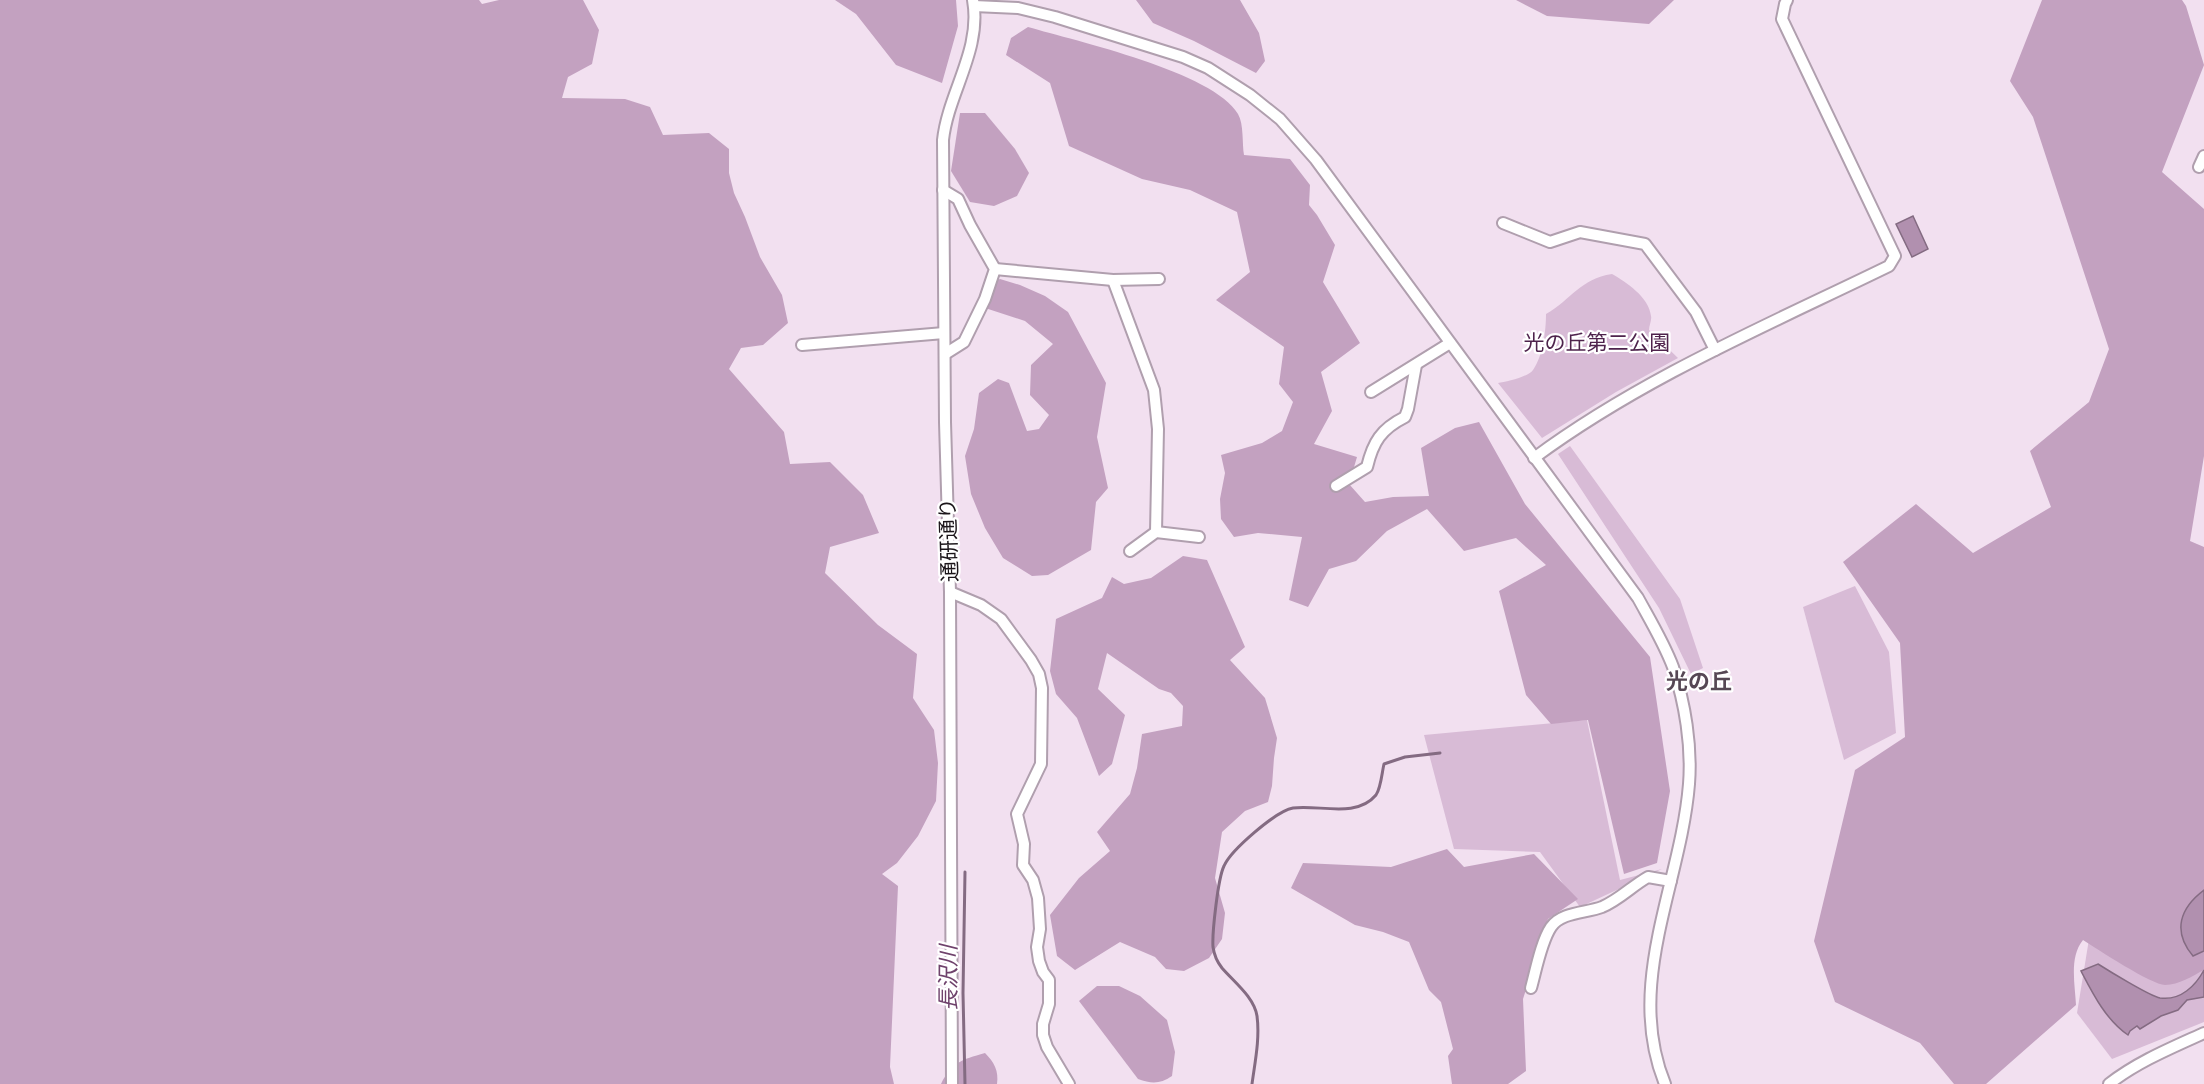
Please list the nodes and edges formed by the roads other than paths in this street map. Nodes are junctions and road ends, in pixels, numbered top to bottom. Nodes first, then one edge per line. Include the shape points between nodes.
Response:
1 (1787, 0) edge
2 (974, 3) edge
3 (2204, 156) edge
4 (2199, 167) dead end
5 (943, 190) junction
6 (1503, 223) dead end
7 (995, 269) junction
8 (1159, 279) dead end
9 (1113, 280) junction
10 (944, 333) junction
11 (1450, 343) junction
12 (802, 345) dead end
13 (1715, 350) junction
14 (945, 354) junction
15 (1416, 365) junction
16 (1371, 392) dead end
17 (1534, 458) junction
18 (1336, 486) dead end
19 (1156, 532) junction
20 (1199, 537) dead end
21 (1130, 551) dead end
22 (950, 592) junction
23 (1671, 881) junction
24 (1531, 988) dead end
25 (2204, 1033) edge
26 (2191, 1039) junction
27 (2204, 1043) edge
28 (952, 1084) edge
29 (1069, 1084) edge
30 (1665, 1084) edge
31 (2109, 1084) edge

1 - 13 street via 1782,19 1895,256 1888,266
2 - 5 street, 通研通り via 970,52 944,126
2 - 11 street via 1055,17 1172,54 1208,69 1250,95 1301,142
3 - 4 street
5 - 7 street via 958,199
5 - 10 street, 通研通り
6 - 13 street via 1550,242 1580,232 1645,244 1696,312
7 - 9 street
7 - 14 street via 964,342
8 - 9 street
9 - 19 street via 1154,390 1158,429
10 - 12 street
10 - 14 street, 通研通り
11 - 15 street
11 - 17 street
13 - 17 street via 1610,407
14 - 22 street, 通研通り
15 - 16 street
15 - 18 street via 1405,417 1388,426 1372,448 1367,467
17 - 23 street via 1638,598 1672,667 1685,714 1689,783
19 - 20 street
19 - 21 street
22 - 28 street, 通研通り
22 - 29 street via 981,605 1001,620 1039,674 1041,764 1017,814 1024,844 1023,865 1038,898 1038,961 1049,980 1043,1035
23 - 24 street via 1648,877 1615,901 1559,919 1547,934
23 - 30 street via 1650,985 1652,1033
25 - 26 street
26 - 27 street
26 - 31 street

